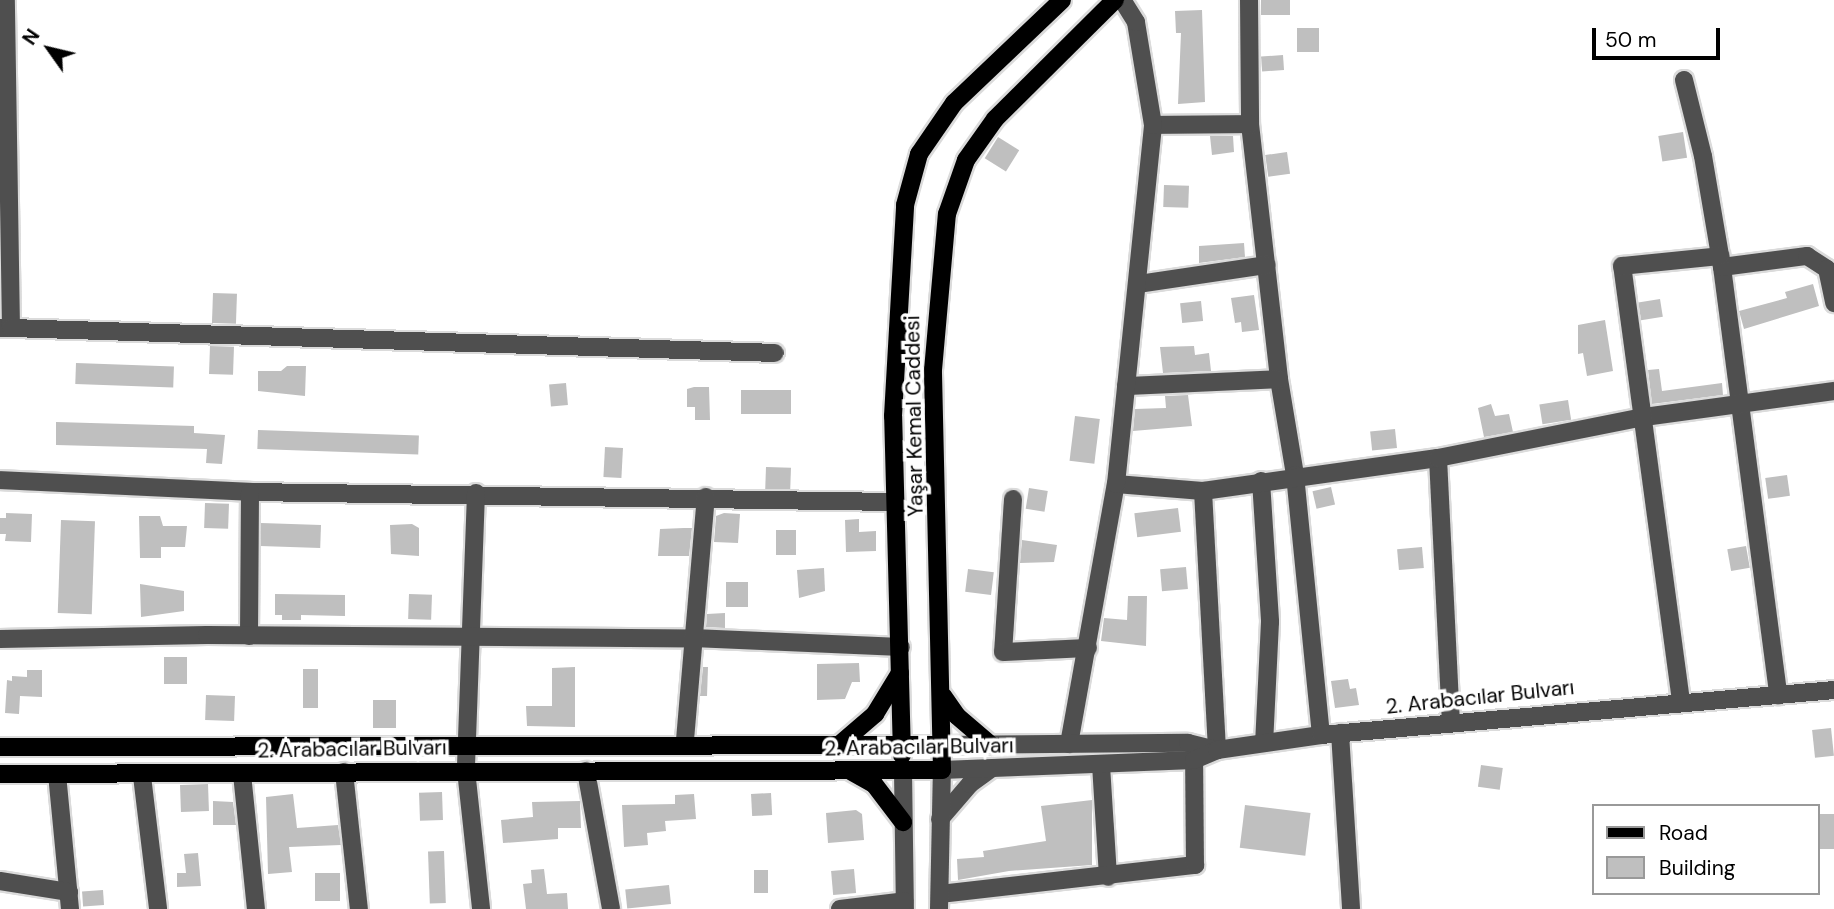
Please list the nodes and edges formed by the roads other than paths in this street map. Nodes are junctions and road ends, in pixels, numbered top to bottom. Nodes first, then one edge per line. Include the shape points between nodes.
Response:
1 (6, 0) edge
2 (1062, 0) edge
3 (1115, 0) edge
4 (1122, 0) edge
5 (1249, 0) edge
6 (4, 57) edge
7 (1684, 80) dead end
8 (1250, 124) junction
9 (1153, 125) junction
10 (5, 192) edge
11 (1721, 261) junction
12 (1267, 265) junction
13 (1139, 284) junction
14 (1834, 303) edge
15 (6, 328) edge
16 (775, 353) dead end
17 (1279, 379) junction
18 (1126, 386) junction
19 (1834, 391) edge
20 (1741, 405) junction
21 (1644, 417) junction
22 (1438, 458) junction
23 (1295, 475) junction
24 (0, 480) edge
25 (1261, 481) junction
26 (1116, 484) junction
27 (1203, 491) junction
28 (250, 492) junction
29 (476, 493) junction
30 (706, 497) junction
31 (1013, 499) dead end
32 (894, 502) junction
33 (249, 636) junction
34 (473, 638) junction
35 (693, 638) junction
36 (0, 639) edge
37 (901, 647) junction
38 (1088, 648) junction
39 (902, 670) junction
40 (1834, 690) edge
41 (1778, 695) junction
42 (943, 696) junction
43 (1681, 701) junction
44 (1451, 721) junction
45 (1340, 733) junction
46 (1321, 735) junction
47 (685, 740) dead end
48 (1264, 743) junction
49 (902, 744) junction
50 (1069, 744) junction
51 (839, 745) junction
52 (943, 745) junction
53 (991, 745) junction
54 (0, 747) edge
55 (469, 748) junction
56 (1217, 750) junction
57 (1194, 760) junction
58 (1101, 765) junction
59 (991, 769) junction
60 (466, 770) junction
61 (942, 770) junction
62 (586, 771) junction
63 (849, 771) junction
64 (902, 771) junction
65 (344, 772) junction
66 (0, 774) edge
67 (57, 774) junction
68 (242, 774) junction
69 (142, 776) junction
70 (940, 820) junction
71 (903, 822) junction
72 (1348, 864) junction
73 (1108, 877) junction
74 (0, 881) edge
75 (69, 901) edge
76 (939, 902) edge
77 (905, 905) edge
78 (158, 909) edge
79 (256, 909) edge
80 (359, 909) edge
81 (481, 909) edge
82 (611, 909) edge
83 (840, 909) edge
84 (1350, 909) edge
85 (1364, 909) edge

1 - 6 street
2 - 32 main road, Yaşar Kemal Caddesi via 954,103 929,137 912,172 897,279
3 - 42 main road, Yaşar Kemal Caddesi via 995,119 966,160 947,214 933,370
4 - 9 street via 1136,22
5 - 8 street
6 - 10 street
7 - 11 street
8 - 9 street
8 - 12 street
9 - 13 street
10 - 15 street
11 - 14 street via 1807,256 1827,270
11 - 20 street
11 - 21 street via 1622,266
12 - 13 street
12 - 17 street
13 - 18 street
15 - 16 street
17 - 18 street
17 - 23 street
18 - 26 street
19 - 20 street
20 - 21 street
20 - 41 street
21 - 22 street
21 - 43 street
22 - 23 street
22 - 44 street
23 - 25 street
23 - 46 street
24 - 28 street
25 - 27 street
25 - 48 street via 1270,622
26 - 27 street
26 - 38 street
27 - 56 street
28 - 29 street
28 - 33 street
29 - 30 street
29 - 34 street
30 - 32 street
30 - 35 street
31 - 38 street via 1003,652
32 - 37 main road, Yaşar Kemal Caddesi
33 - 34 street
33 - 36 street
34 - 35 street
34 - 55 street
35 - 37 street
35 - 47 street
37 - 39 main road, Yaşar Kemal Caddesi
38 - 50 street
39 - 49 main road, Yaşar Kemal Caddesi
39 - 51 main road via 875,714
40 - 41 street, 2. Arabacılar Bulvarı
41 - 43 street, 2. Arabacılar Bulvarı
42 - 52 main road, Yaşar Kemal Caddesi
42 - 53 main road via 957,716
43 - 44 street, 2. Arabacılar Bulvarı
44 - 45 street, 2. Arabacılar Bulvarı
45 - 46 street, 2. Arabacılar Bulvarı
45 - 72 street
46 - 48 street, 2. Arabacılar Bulvarı
48 - 56 street, 2. Arabacılar Bulvarı
49 - 51 main road
49 - 52 main road
49 - 64 main road, Yaşar Kemal Caddesi
50 - 53 street
50 - 56 street via 1188,743
51 - 55 main road
52 - 53 street
52 - 61 main road, Yaşar Kemal Caddesi
54 - 55 main road
55 - 60 street
56 - 57 street, 2. Arabacılar Bulvarı
57 - 58 street, 2. Arabacılar Bulvarı
57 - 73 street via 1195,865
58 - 59 street, 2. Arabacılar Bulvarı
58 - 73 street
59 - 61 street, 2. Arabacılar Bulvarı
59 - 70 street via 970,784
60 - 62 main road, 2. Arabacılar Bulvarı
60 - 65 main road, 2. Arabacılar Bulvarı
60 - 81 street
61 - 64 main road, 2. Arabacılar Bulvarı
61 - 70 street
62 - 63 main road, 2. Arabacılar Bulvarı
62 - 82 street
63 - 64 main road, 2. Arabacılar Bulvarı
63 - 71 main road via 874,784
64 - 71 street
65 - 68 main road, 2. Arabacılar Bulvarı
65 - 80 street
66 - 67 main road, 2. Arabacılar Bulvarı
67 - 69 main road, 2. Arabacılar Bulvarı
67 - 75 street
68 - 69 main road, 2. Arabacılar Bulvarı
68 - 79 street
69 - 78 street
70 - 76 street
71 - 77 street
72 - 84 street
72 - 85 street
73 - 76 street
74 - 75 street
77 - 83 street

